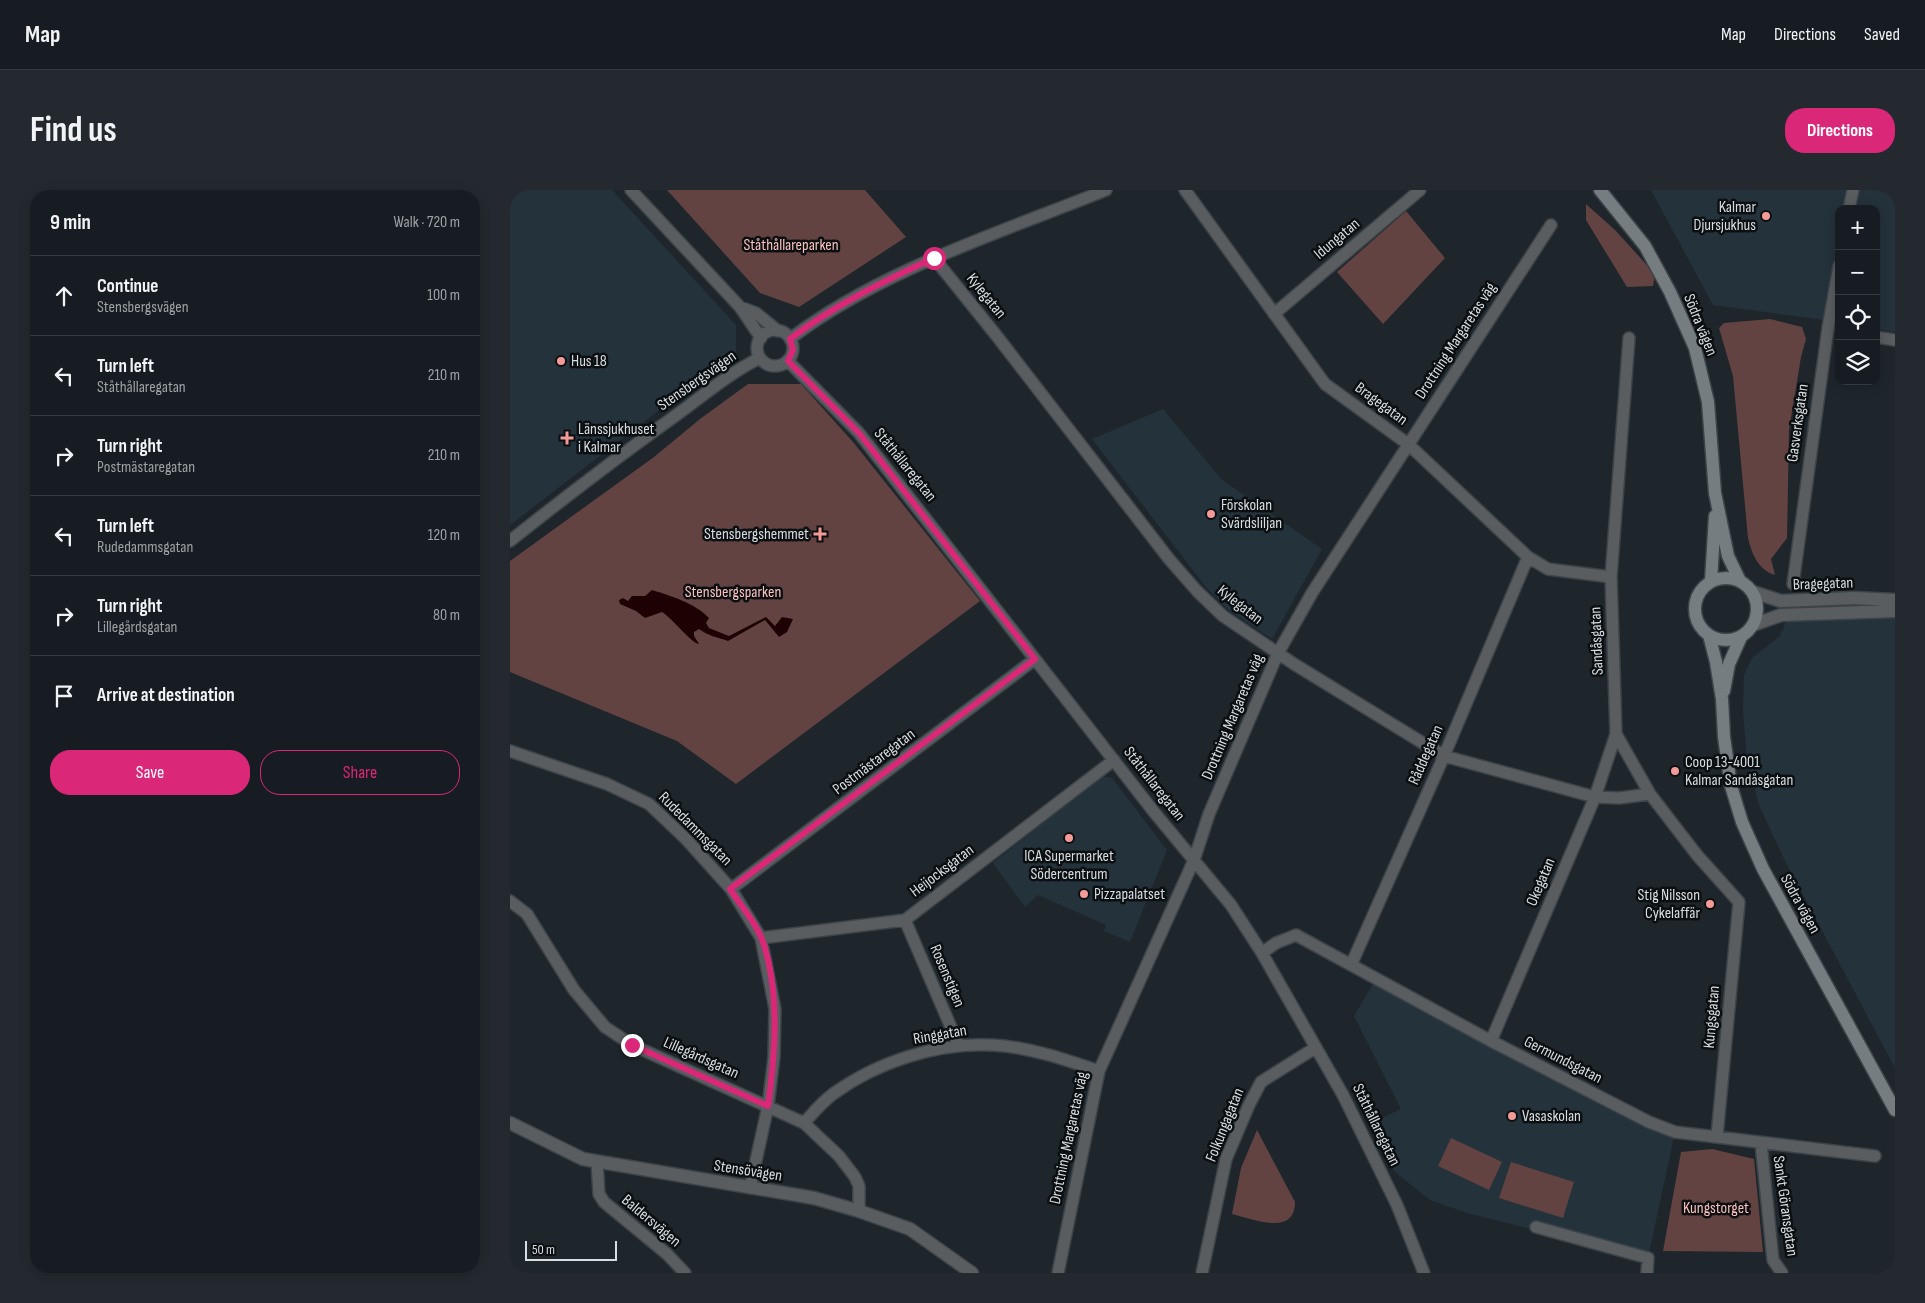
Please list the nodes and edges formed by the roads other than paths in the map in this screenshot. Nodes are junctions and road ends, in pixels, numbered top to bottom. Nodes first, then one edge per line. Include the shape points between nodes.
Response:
1 (631, 190) edge
2 (1106, 190) edge
3 (1185, 190) edge
4 (1420, 190) edge
5 (1600, 190) edge
6 (1853, 190) edge
7 (1850, 205) edge
8 (1551, 225) dead end
9 (934, 258) junction
10 (1836, 295) edge
11 (740, 306) junction
12 (1274, 314) junction
13 (1833, 329) edge
14 (778, 331) junction
15 (761, 338) junction
16 (1629, 338) dead end
17 (1880, 338) edge
18 (790, 339) junction
19 (1895, 340) edge
20 (760, 358) junction
21 (788, 361) junction
22 (1408, 444) junction
23 (1715, 493) junction
24 (510, 541) edge
25 (1528, 558) junction
26 (1611, 577) junction
27 (1711, 581) junction
28 (1740, 581) junction
29 (1793, 584) dead end
30 (1753, 592) junction
31 (1895, 600) edge
32 (1895, 611) edge
33 (1753, 625) junction
34 (1709, 635) junction
35 (1741, 637) junction
36 (1278, 653) junction
37 (1035, 659) junction
38 (1722, 698) junction
39 (1616, 734) junction
40 (510, 751) edge
41 (1444, 756) junction
42 (1114, 760) junction
43 (1650, 794) junction
44 (1594, 797) junction
45 (1194, 860) junction
46 (730, 889) junction
47 (510, 901) edge
48 (1739, 902) joint
49 (905, 920) junction
50 (761, 938) junction
51 (1262, 953) junction
52 (1351, 965) junction
53 (1491, 1041) junction
54 (959, 1046) junction
55 (1315, 1048) junction
56 (1099, 1071) junction
57 (768, 1106) junction
58 (1895, 1110) edge
59 (510, 1123) edge
60 (804, 1123) junction
61 (1718, 1136) junction
62 (1761, 1143) junction
63 (1875, 1156) dead end
64 (597, 1162) junction
65 (750, 1188) junction
66 (859, 1211) junction
67 (1536, 1227) dead end
68 (685, 1273) edge
69 (972, 1273) edge
70 (1058, 1273) edge
71 (1202, 1273) edge
72 (1424, 1273) edge
73 (1647, 1273) edge
74 (1782, 1273) edge

1 - 11 street
2 - 9 street
3 - 12 street, Bragegatan
4 - 12 street, Idungatan
5 - 23 main road, Södra vägen via 1645,246 1695,348 1708,402
6 - 7 street
8 - 22 street, Drottning Margaretas väg
9 - 18 street via 844,304
9 - 36 street, Kylegatan via 1197,591 1222,616
10 - 13 street, Gasverksgatan
11 - 14 street via 756,313
11 - 15 street
12 - 22 street, Bragegatan via 1325,384
13 - 29 street, Gasverksgatan
14 - 15 street via 768,332
14 - 18 street
15 - 20 street
16 - 26 street, Sandåsgatan
17 - 19 street
18 - 21 street via 793,350
20 - 21 street via 773,366
20 - 24 street, Stensbergsvägen via 741,367 702,395
21 - 37 street, Ståthållaregatan via 859,433
22 - 25 street, Bragegatan
22 - 36 street, Drottning Margaretas väg via 1312,593
23 - 27 main road, Södra vägen
23 - 28 main road, Södra vägen via 1728,556
25 - 26 street, Bragegatan via 1548,569
25 - 41 street, Råddegatan
26 - 39 street, Sandåsgatan
27 - 28 main road via 1723,578
27 - 34 main road via 1701,590 1695,605 1697,622
28 - 30 main road
30 - 31 street, Bragegatan via 1781,601
30 - 33 main road via 1758,608
32 - 33 street, Bragegatan via 1781,615
33 - 35 main road
34 - 35 main road via 1725,640
34 - 38 main road, Södra vägen
35 - 38 main road, Södra vägen via 1729,664
36 - 41 street, Kylegatan
36 - 45 street, Drottning Margaretas väg via 1209,814
37 - 42 street, Ståthållaregatan
37 - 46 street, Postmästaregatan
38 - 58 main road, Södra vägen via 1727,759 1742,822 1763,869
39 - 43 street, Sandåsgatan
39 - 44 street, Okegatan
40 - 46 street, Rudedammsgatan via 607,784 649,804 686,839
41 - 44 street, Kylegatan
41 - 52 street, Råddegatan
42 - 45 street, Ståthållaregatan
42 - 49 street, Heijocksgatan
43 - 44 street, Kylegatan
43 - 48 street, Sandåsgatan via 1697,855
44 - 53 street, Okegatan
45 - 51 street, Ståthållaregatan via 1231,905
45 - 56 street, Drottning Margaretas väg
46 - 50 street, Rudedammsgatan
47 - 57 street, Lillegårdsgatan via 527,914 574,990 605,1027 632,1045
48 - 61 street, Kungsgatan
49 - 50 street, Heijocksgatan
49 - 54 street, Rosenstigen
50 - 57 street, Rudedammsgatan via 775,1009
51 - 52 street, Germundsgatan via 1296,935
51 - 55 street, Ståthållaregatan
52 - 53 street, Germundsgatan
53 - 61 street, Germundsgatan via 1649,1122 1675,1132
54 - 56 street, Ringgatan via 992,1045 1038,1052
54 - 60 street, Ringgatan via 923,1053 878,1068 834,1093
55 - 71 street, Folkungagatan via 1261,1082 1249,1105 1226,1159
55 - 72 street, Ståthållaregatan via 1343,1094 1393,1197
56 - 70 street, Drottning Margaretas väg
57 - 60 street, Lillegårdsgatan
57 - 65 street, Rudedammsgatan
59 - 64 street, Stensövägen via 584,1159
60 - 66 street, Lillegårdsgatan via 839,1156 855,1177 859,1186
61 - 62 street, Germundsgatan
62 - 63 street, Germundsgatan
62 - 74 street, Sankt Göransgatan via 1773,1260
64 - 65 street, Stensövägen
64 - 68 street, Baldersvägen via 599,1194 604,1202
65 - 66 street, Stensövägen via 814,1198
66 - 69 street, Stensövägen via 910,1229
67 - 73 street via 1648,1258

